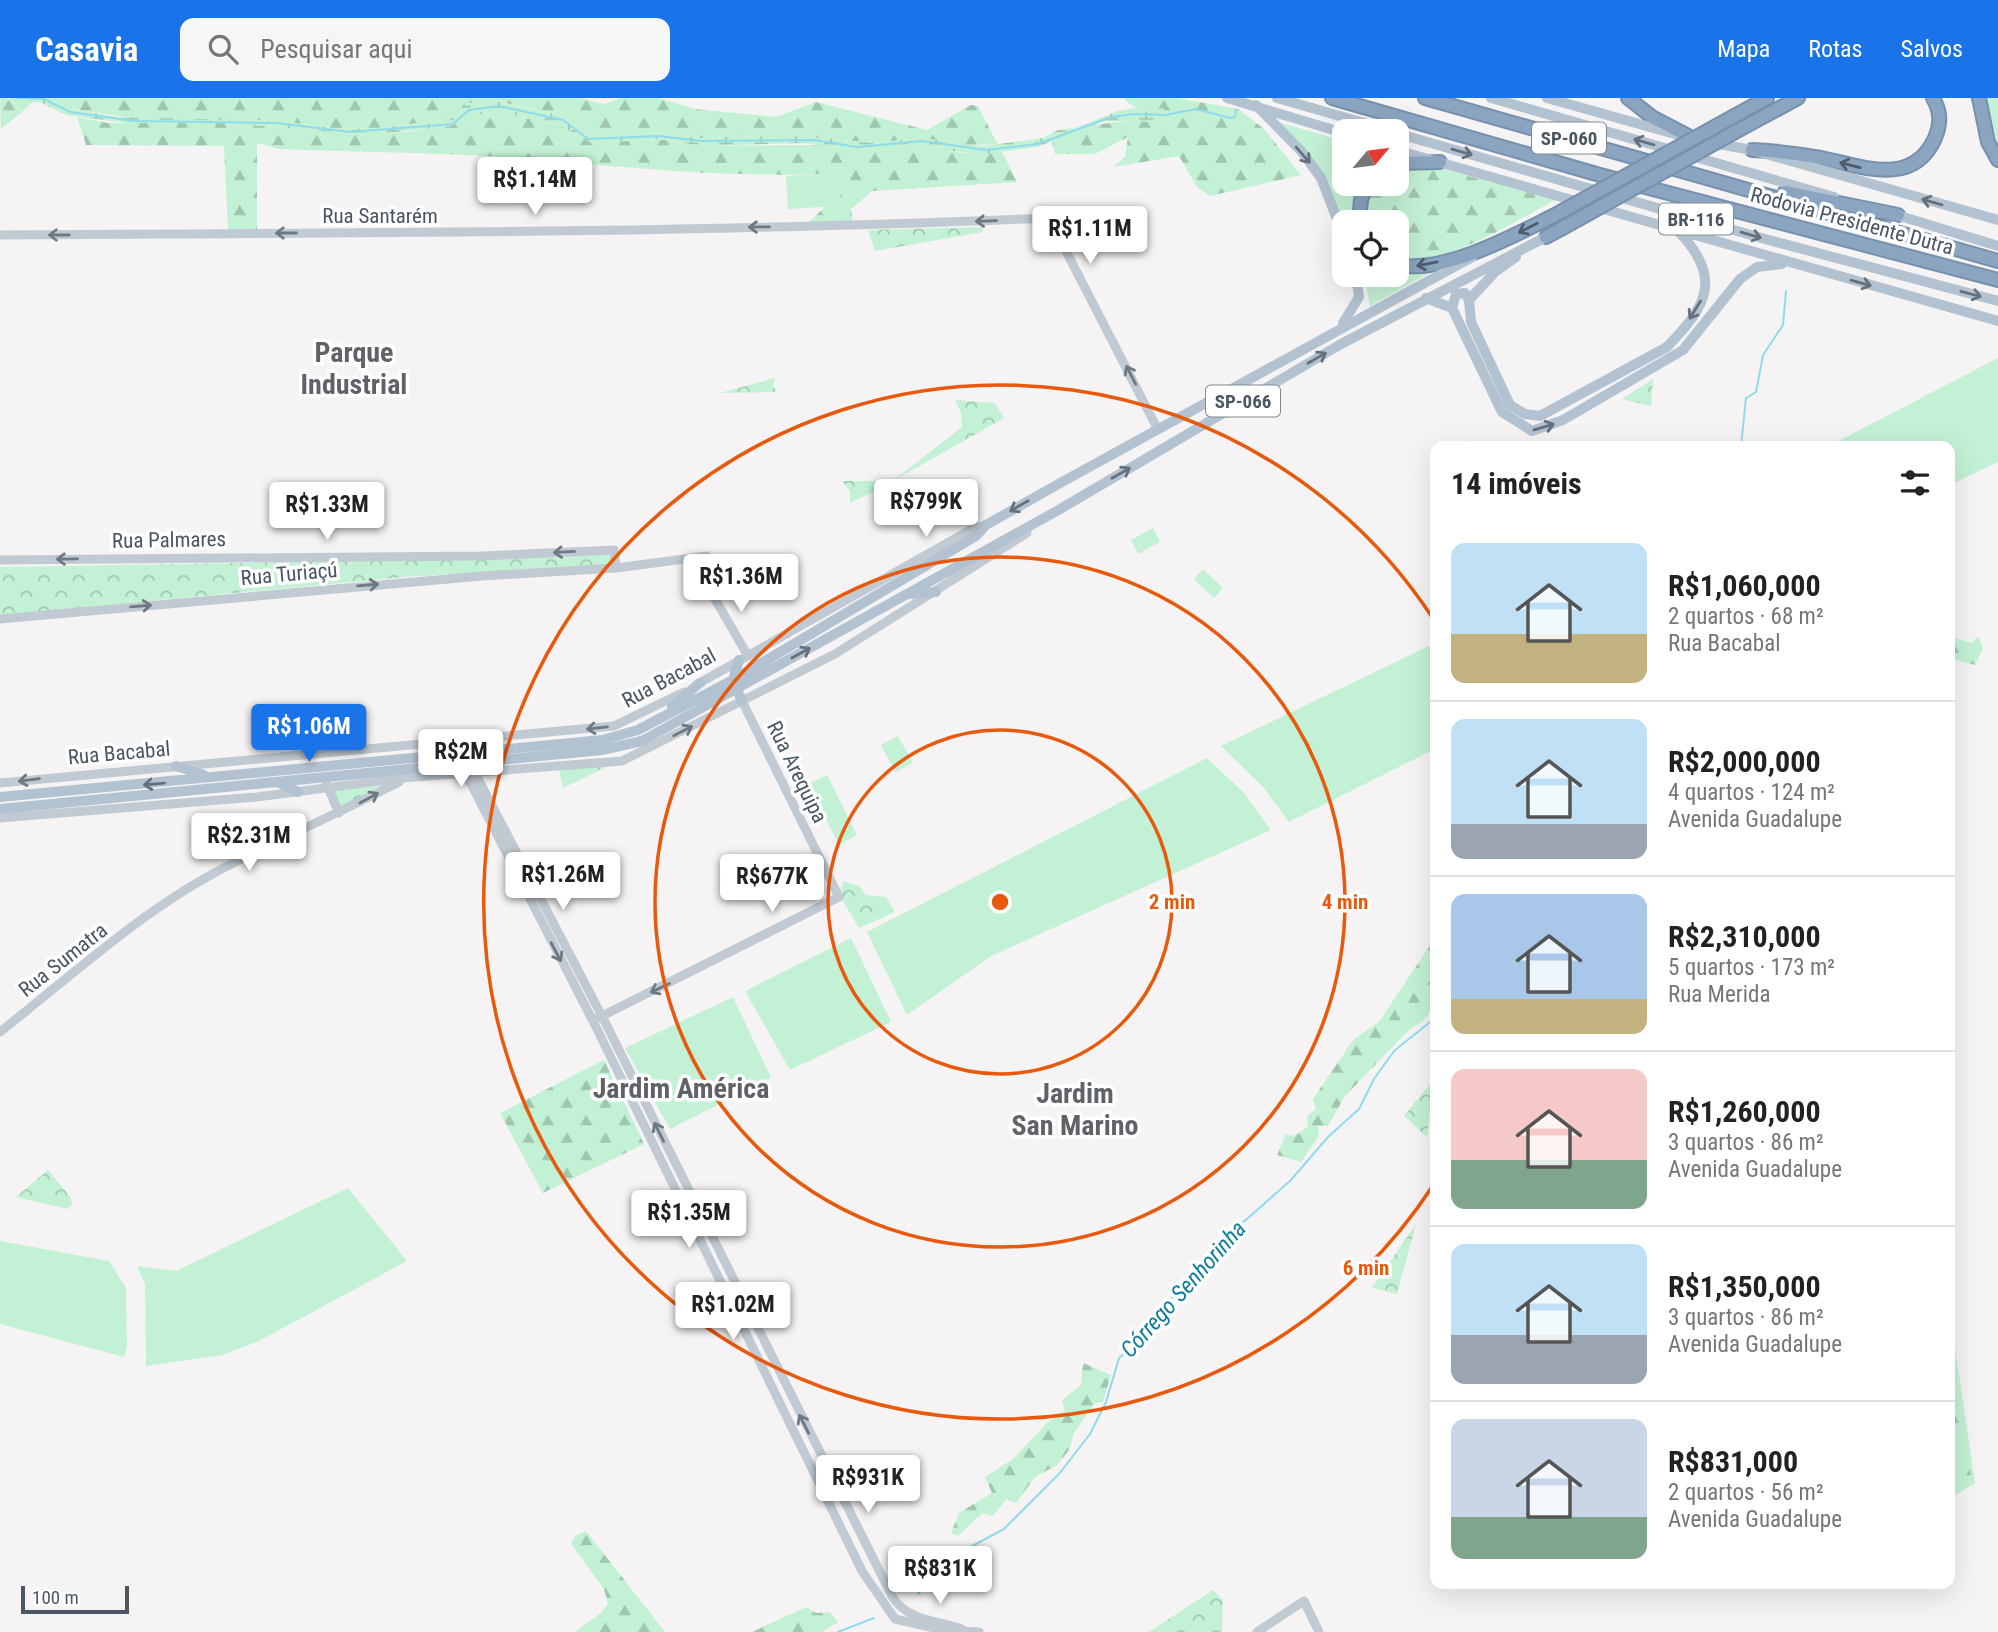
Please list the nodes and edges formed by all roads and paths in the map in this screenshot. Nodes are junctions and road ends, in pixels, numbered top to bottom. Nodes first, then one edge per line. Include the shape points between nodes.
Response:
1 (1227, 98) edge
2 (1277, 98) edge
3 (1332, 98) edge
4 (1425, 98) edge
5 (1491, 98) edge
6 (1547, 98) edge
7 (1628, 98) edge
8 (1767, 98) edge
9 (1798, 98) edge
10 (1810, 98) edge
11 (1933, 98) edge
12 (1979, 98) edge
13 (1756, 102) edge
14 (1256, 105) junction
15 (1762, 117) junction
16 (1349, 119) edge
17 (1332, 129) edge
18 (1409, 136) edge
19 (1696, 140) junction
20 (1752, 150) junction
21 (1409, 154) edge
22 (1998, 160) edge
23 (1440, 162) junction
24 (1409, 163) edge
25 (1712, 179) junction
26 (1333, 210) edge
27 (1898, 215) junction
28 (1998, 220) edge
29 (1677, 230) junction
30 (0, 235) edge
31 (1546, 237) junction
32 (1503, 242) junction
33 (1998, 246) edge
34 (1998, 261) edge
35 (1795, 264) junction
36 (1409, 266) edge
37 (1998, 280) edge
38 (1358, 287) edge
39 (1426, 298) junction
40 (1469, 300) junction
41 (1998, 301) edge
42 (1452, 308) junction
43 (1998, 321) edge
44 (1340, 328) junction
45 (1157, 428) junction
46 (1055, 512) junction
47 (986, 525) junction
48 (0, 560) edge
49 (616, 568) junction
50 (936, 592) junction
51 (906, 594) junction
52 (0, 619) edge
53 (743, 658) junction
54 (700, 683) junction
55 (735, 684) junction
56 (742, 701) junction
57 (638, 730) junction
58 (452, 741) junction
59 (338, 751) junction
60 (176, 766) junction
61 (467, 766) junction
62 (491, 772) junction
63 (224, 777) junction
64 (326, 777) junction
65 (400, 780) junction
66 (278, 782) junction
67 (0, 783) edge
68 (186, 791) junction
69 (298, 792) junction
70 (0, 797) edge
71 (488, 798) junction
72 (159, 804) junction
73 (0, 809) edge
74 (339, 813) junction
75 (0, 818) edge
76 (597, 1018) junction
77 (0, 1032) edge
78 (962, 1629) junction
79 (979, 1632) edge
80 (1257, 1632) edge
81 (1319, 1632) edge

1 - 14 main road
2 - 16 main road, Rodovia Presidente Dutra / BR-116
3 - 37 highway, Rodovia Presidente Dutra / SP-060
4 - 25 highway, Rodovia Presidente Dutra / SP-060
27 -> 5 main road, Rodovia Presidente Dutra
6 - 19 main road
7 - 19 highway via 1652,117
8 - 13 highway
9 - 15 highway
10 - 15 highway
11 -> 20 highway via 1940,109 1940,127 1923,156 1905,169 1874,171 1781,151
12 - 22 highway
13 -> 32 highway, SP-066, bridge
14 - 17 main road
14 -> 26 main road via 1317,172
15 - 31 highway, SP-066, bridge
18 -> 41 main road, Rodovia Presidente Dutra / BR-116
19 - 20 main road
28 -> 20 main road
21 - 23 main road
23 - 24 highway
23 - 29 main road
25 - 27 highway
25 - 34 highway, Rodovia Presidente Dutra / SP-060
27 - 33 main road, Rodovia Presidente Dutra
29 - 35 main road
29 -> 40 main road via 1697,251 1706,271 1706,289 1699,306 1667,347 1547,414 1525,414 1510,405 1471,322
45 -> 30 street, Rua Santarém via 1049,218 467,233
31 - 39 main road, SP-066
31 - 40 main road via 1495,272
32 -> 36 highway via 1446,260
32 - 44 main road, SP-066
42 -> 35 main road via 1502,412 1532,431 1563,420 1683,350 1740,279 1756,267
35 -> 43 main road
38 - 44 main road via 1359,297
39 - 42 main road
46 -> 39 main road, SP-066
40 - 42 main road via 1465,293 1456,294
44 - 45 main road, SP-066
45 -> 47 main road, SP-066
46 - 50 street
46 - 51 main road, SP-066
47 - 53 street, Rua Bacabal
47 - 55 main road, SP-066 via 976,536
49 -> 48 street, Rua Palmares via 614,550 481,556
52 -> 49 street, Rua Turiaçú
49 - 53 street, Rua Turiaçú via 707,556 708,587
50 - 51 main road
50 - 56 street via 835,654
55 -> 51 main road, SP-066
53 - 54 street, Rua Bacabal
53 - 55 main road
54 - 57 main road
54 -> 58 street, Rua Bacabal via 614,726
55 - 56 main road
55 - 57 main road, SP-066
55 - 61 main road, SP-066 via 642,741
62 -> 56 street via 622,761
56 -> 76 street, Rua Arequipa via 839,897
57 - 61 main road, SP-066
58 - 59 street, Rua Bacabal
58 - 61 street
59 - 60 street, Rua Bacabal
59 - 64 street
60 - 63 main road
60 -> 67 street, Rua Bacabal
61 - 62 street
61 - 64 main road, SP-066
61 - 65 street
61 - 71 street
61 -> 76 street via 471,784
62 - 71 street
63 - 64 main road, SP-066
63 -> 70 main road, SP-066
64 - 65 street
64 - 66 main road, SP-066
64 - 69 street
64 - 74 street
74 -> 65 street, Rua Sumatra
66 - 68 main road, SP-066
66 - 69 main road
68 - 72 main road
68 - 73 main road, SP-066
69 - 72 street
71 - 76 street
72 - 75 street
74 - 77 street, Rua Sumatra via 216,872 149,916
78 -> 76 street via 909,1615 892,1596
76 - 78 street via 862,1571 895,1619
78 - 79 street
80 - 81 street via 1304,1601

